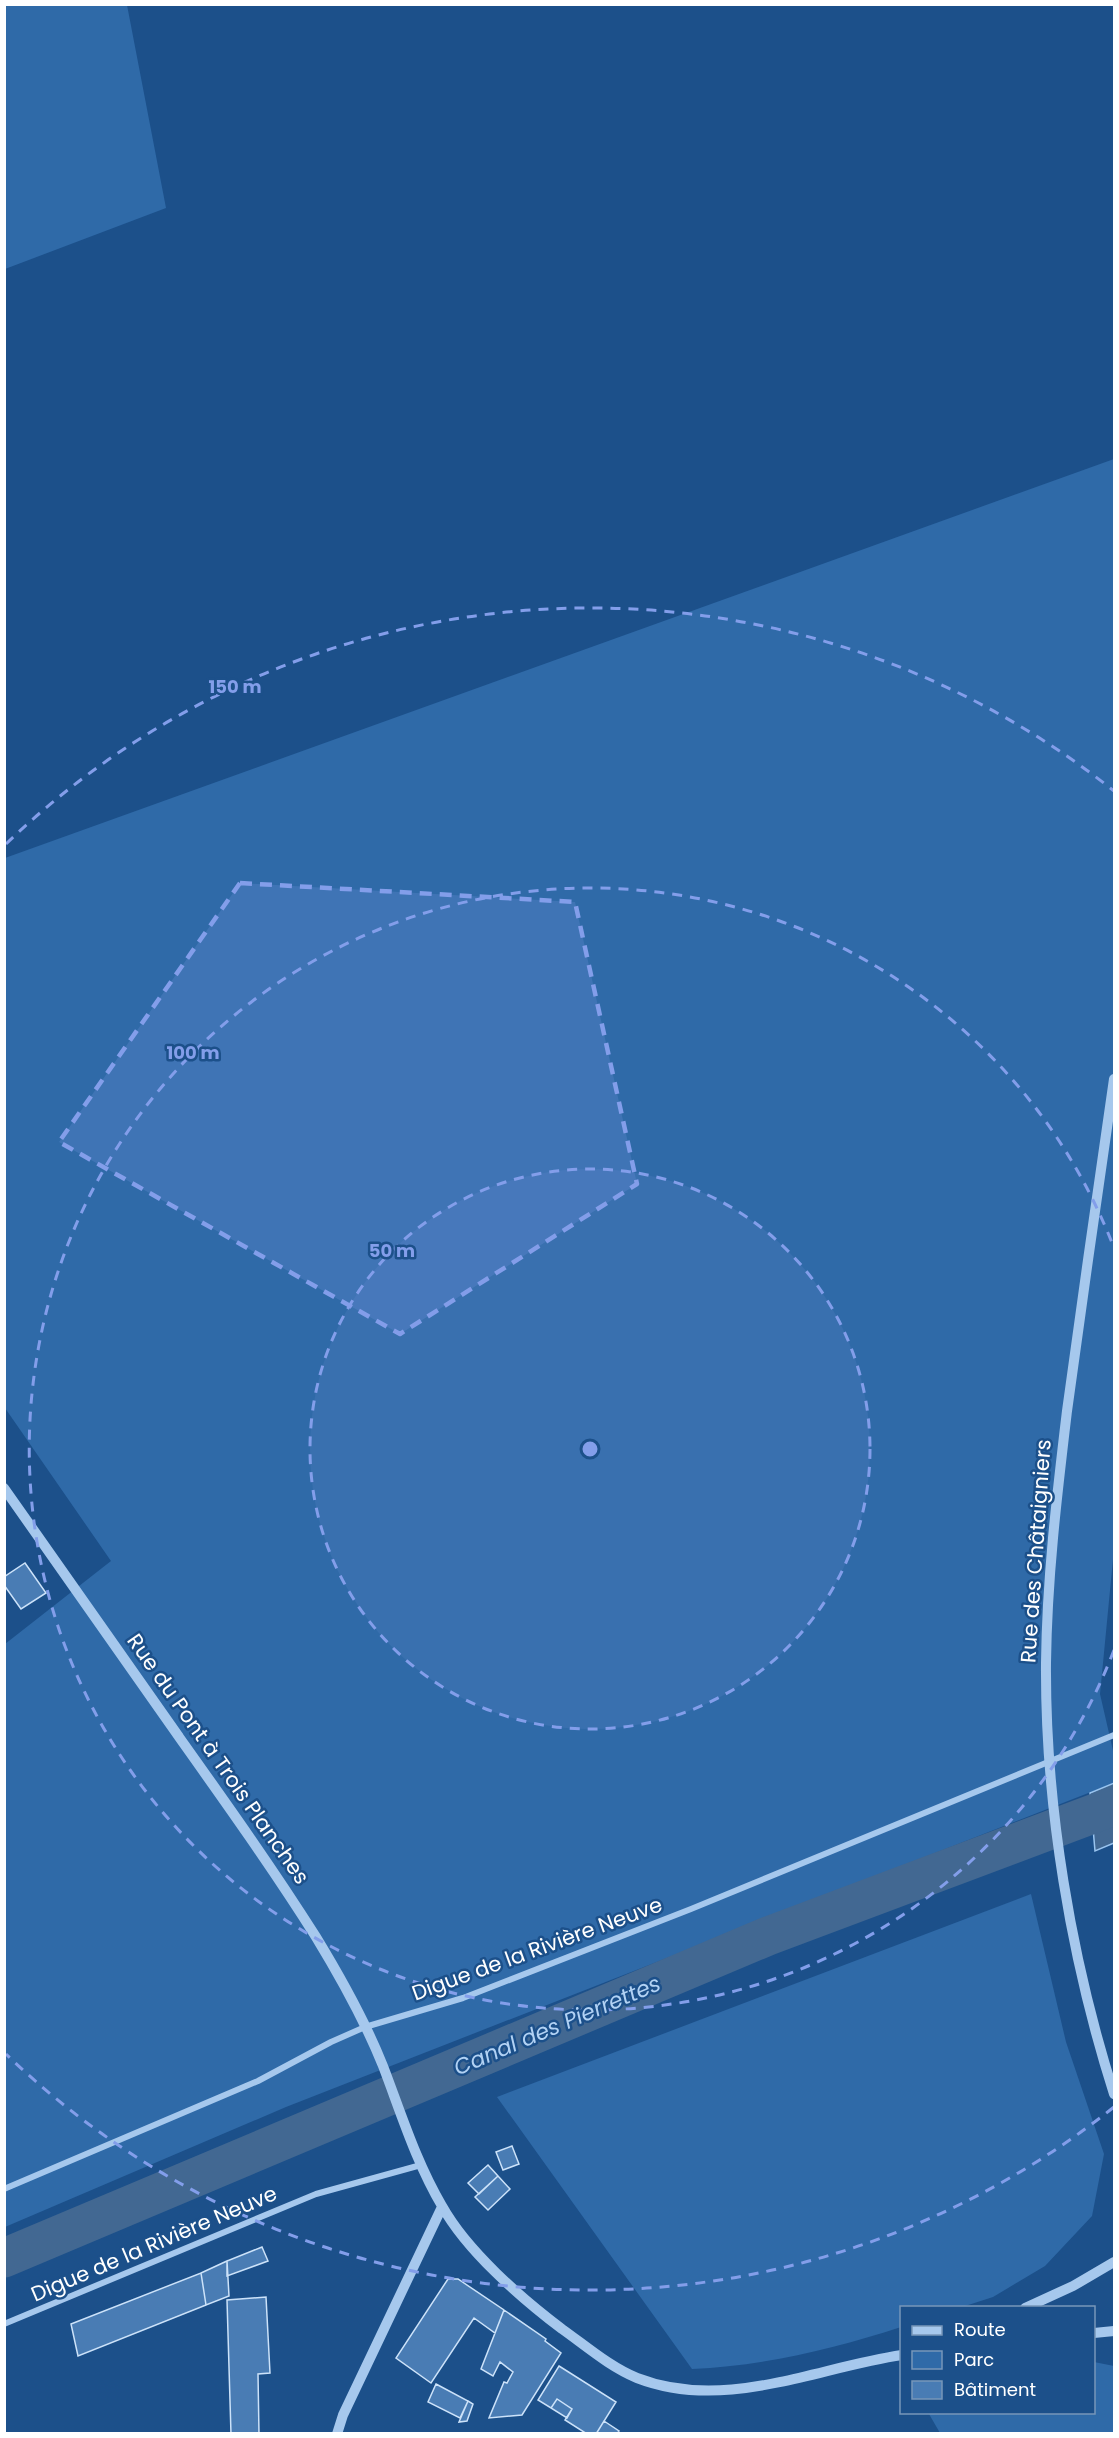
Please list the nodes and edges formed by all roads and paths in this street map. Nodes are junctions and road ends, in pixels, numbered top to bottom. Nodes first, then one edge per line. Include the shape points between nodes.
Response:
1 (1114, 1079) edge
2 (4, 1488) edge
3 (1114, 1735) edge
4 (1051, 1760) junction
5 (365, 2027) junction
6 (1114, 2094) edge
7 (421, 2165) junction
8 (4, 2189) edge
9 (442, 2207) junction
10 (1114, 2262) edge
11 (1027, 2306) edge
12 (4, 2324) edge
13 (1114, 2331) edge
14 (1095, 2333) edge
15 (900, 2351) edge
16 (900, 2355) edge
17 (873, 2359) junction
18 (337, 2433) edge

1 - 4 street, Rue des Châtaigniers via 1052,1545 1046,1663
2 - 5 street, Rue du Pont à Trois Planches via 278,1878 333,1966
3 - 4 street, Digue de la Rivière Neuve
4 - 5 street, Digue de la Rivière Neuve via 691,1909 485,1989
4 - 6 street, Rue des Châtaigniers via 1067,1902 1089,2006
5 - 7 street, Rue du Pont à Trois Planches
5 - 8 street, Digue de la Rivière Neuve via 258,2081
7 - 9 street, Rue du Pont à Trois Planches
7 - 12 street, Digue de la Rivière Neuve via 316,2194
9 - 17 street, Rue du Pont à Trois Planches via 475,2250 525,2299 603,2359 636,2378 670,2388 720,2391
9 - 18 street
10 - 11 street
13 - 14 street
15 - 17 street
16 - 17 street

